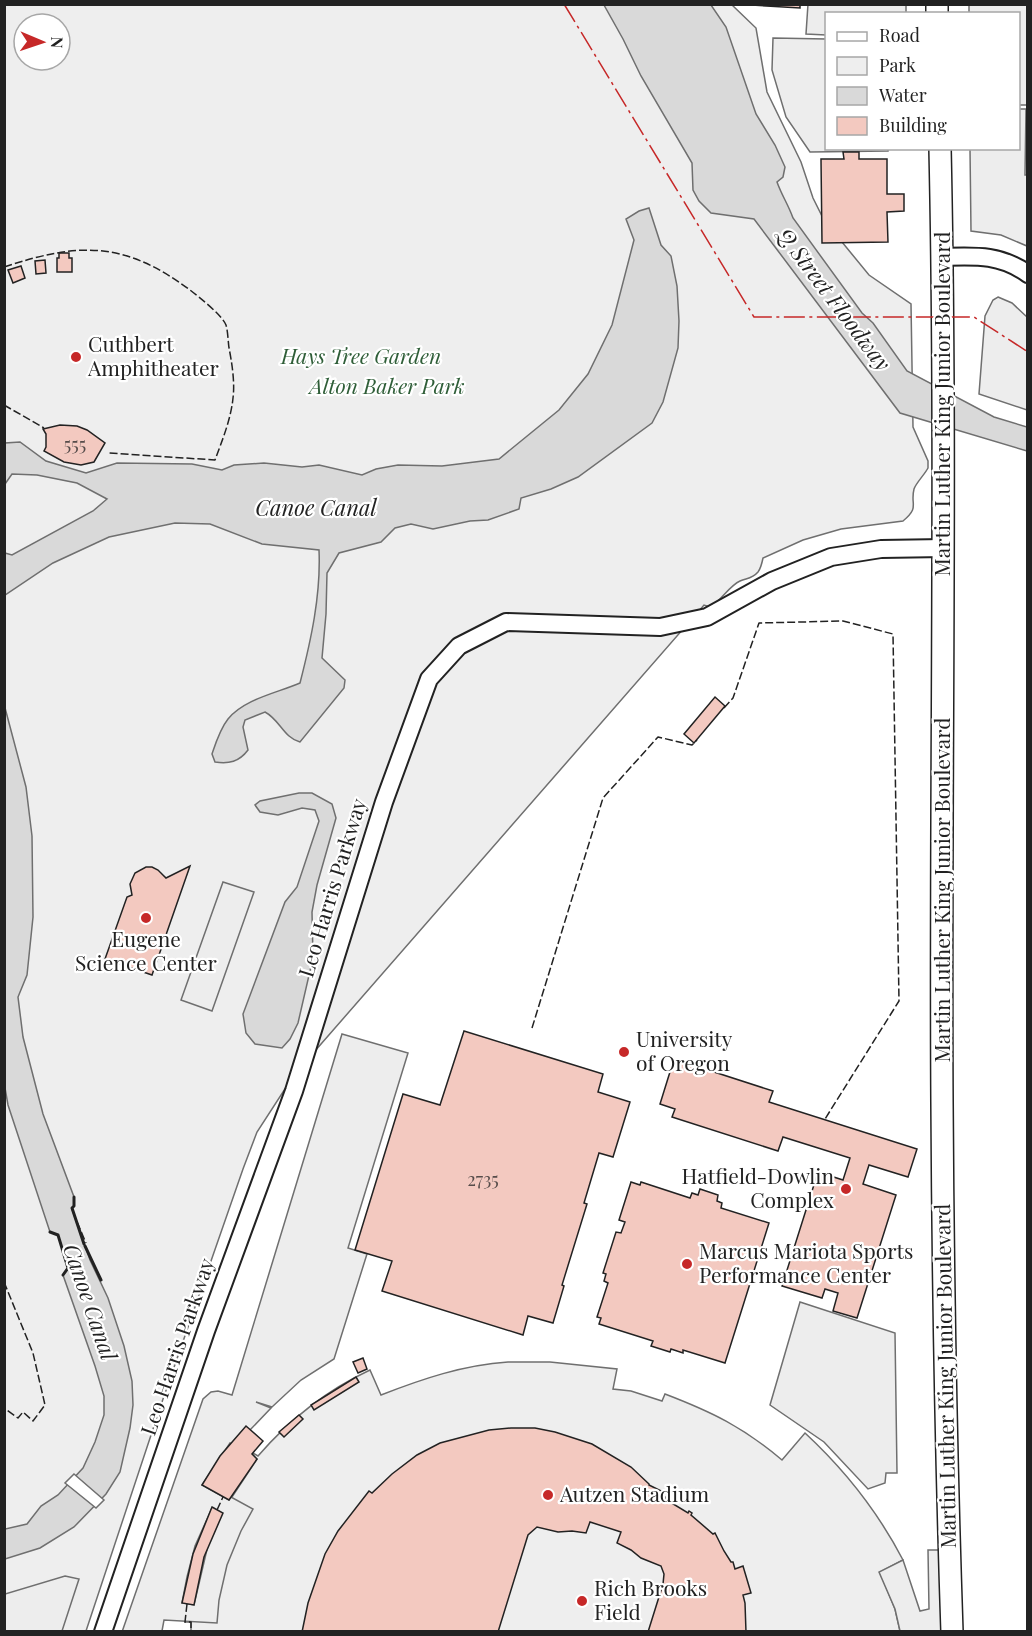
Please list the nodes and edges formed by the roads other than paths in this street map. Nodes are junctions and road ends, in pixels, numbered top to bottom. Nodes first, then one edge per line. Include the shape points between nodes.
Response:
1 (940, 150) edge
2 (943, 257) junction
3 (1028, 274) edge
4 (944, 548) junction
5 (103, 1632) edge
6 (952, 1632) edge

1 - 2 main road, Martin Luther King Junior Boulevard
2 - 3 street via 988,257
2 - 4 main road, Martin Luther King Junior Boulevard
4 - 5 street, Leo Harris Parkway via 881,549 831,557 772,581 707,617 660,627 506,622 459,646 429,679 362,867 294,1091
4 - 6 main road, Martin Luther King Junior Boulevard via 942,1124 945,1431

